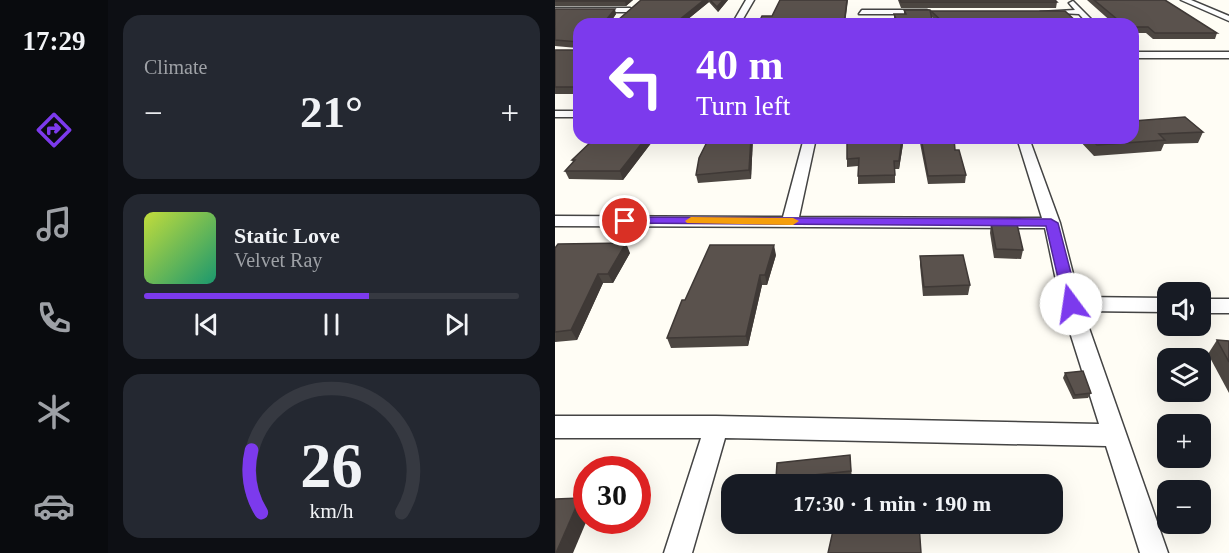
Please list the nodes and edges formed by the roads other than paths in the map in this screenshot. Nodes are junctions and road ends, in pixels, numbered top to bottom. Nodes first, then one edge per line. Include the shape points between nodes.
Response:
1 (750, 0) edge
2 (863, 0) edge
3 (1070, 0) edge
4 (1185, 0) edge
5 (555, 10) edge
6 (862, 12) junction
7 (931, 12) edge
8 (1035, 12) edge
9 (1081, 12) junction
10 (621, 17) edge
11 (740, 18) edge
12 (862, 18) edge
13 (1086, 18) edge
14 (1229, 18) edge
15 (1139, 54) edge
16 (1229, 55) edge
17 (555, 114) edge
18 (573, 114) edge
19 (809, 144) edge
20 (1025, 144) edge
21 (555, 220) edge
22 (790, 221) junction
23 (1051, 223) junction
24 (1071, 304) junction
25 (1157, 305) edge
26 (1211, 306) edge
27 (1229, 306) edge
28 (555, 427) edge
29 (716, 427) junction
30 (1115, 435) junction
31 (678, 553) edge
32 (1154, 553) edge

1 - 11 street
2 - 6 street
3 - 9 street
4 - 14 street
5 - 10 street via 633,8
6 - 7 street
6 - 12 street
8 - 9 street
9 - 13 street
15 - 16 street
17 - 18 street
19 - 22 street
20 - 23 street
21 - 22 street
22 - 23 street
23 - 24 street
24 - 25 street
24 - 30 street
26 - 27 street
28 - 29 street
29 - 30 street
29 - 31 street
30 - 32 street

